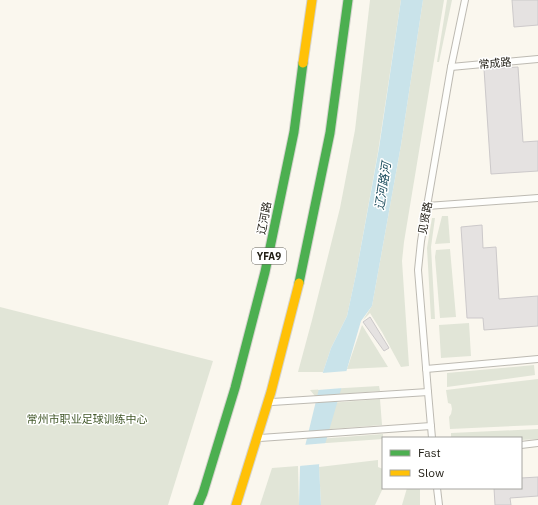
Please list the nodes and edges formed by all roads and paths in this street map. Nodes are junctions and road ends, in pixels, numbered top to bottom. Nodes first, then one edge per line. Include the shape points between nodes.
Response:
1 (312, 0) edge
2 (348, 0) edge
3 (465, 0) edge
4 (538, 59) edge
5 (451, 67) junction
6 (538, 198) edge
7 (427, 206) junction
8 (538, 359) edge
9 (426, 369) junction
10 (428, 392) junction
11 (268, 403) junction
12 (431, 426) junction
13 (432, 437) edge
14 (257, 439) junction
15 (538, 443) edge
16 (522, 444) edge
17 (437, 489) edge
18 (198, 505) edge
19 (236, 505) edge
20 (439, 505) edge

1 - 18 main road, 辽河路 / YFA9 via 294,132 265,272 235,388
2 - 11 main road via 330,133 300,280
3 - 5 lane, 见贤路
4 - 5 lane, 常成路
5 - 7 lane, 见贤路
6 - 7 lane
7 - 9 lane, 见贤路 via 418,270
8 - 9 lane
9 - 10 lane, 见贤路
10 - 11 lane
10 - 12 lane, 见贤路
11 - 14 main road
12 - 13 lane, 见贤路
12 - 14 lane
14 - 19 main road
15 - 16 lane
17 - 20 lane

